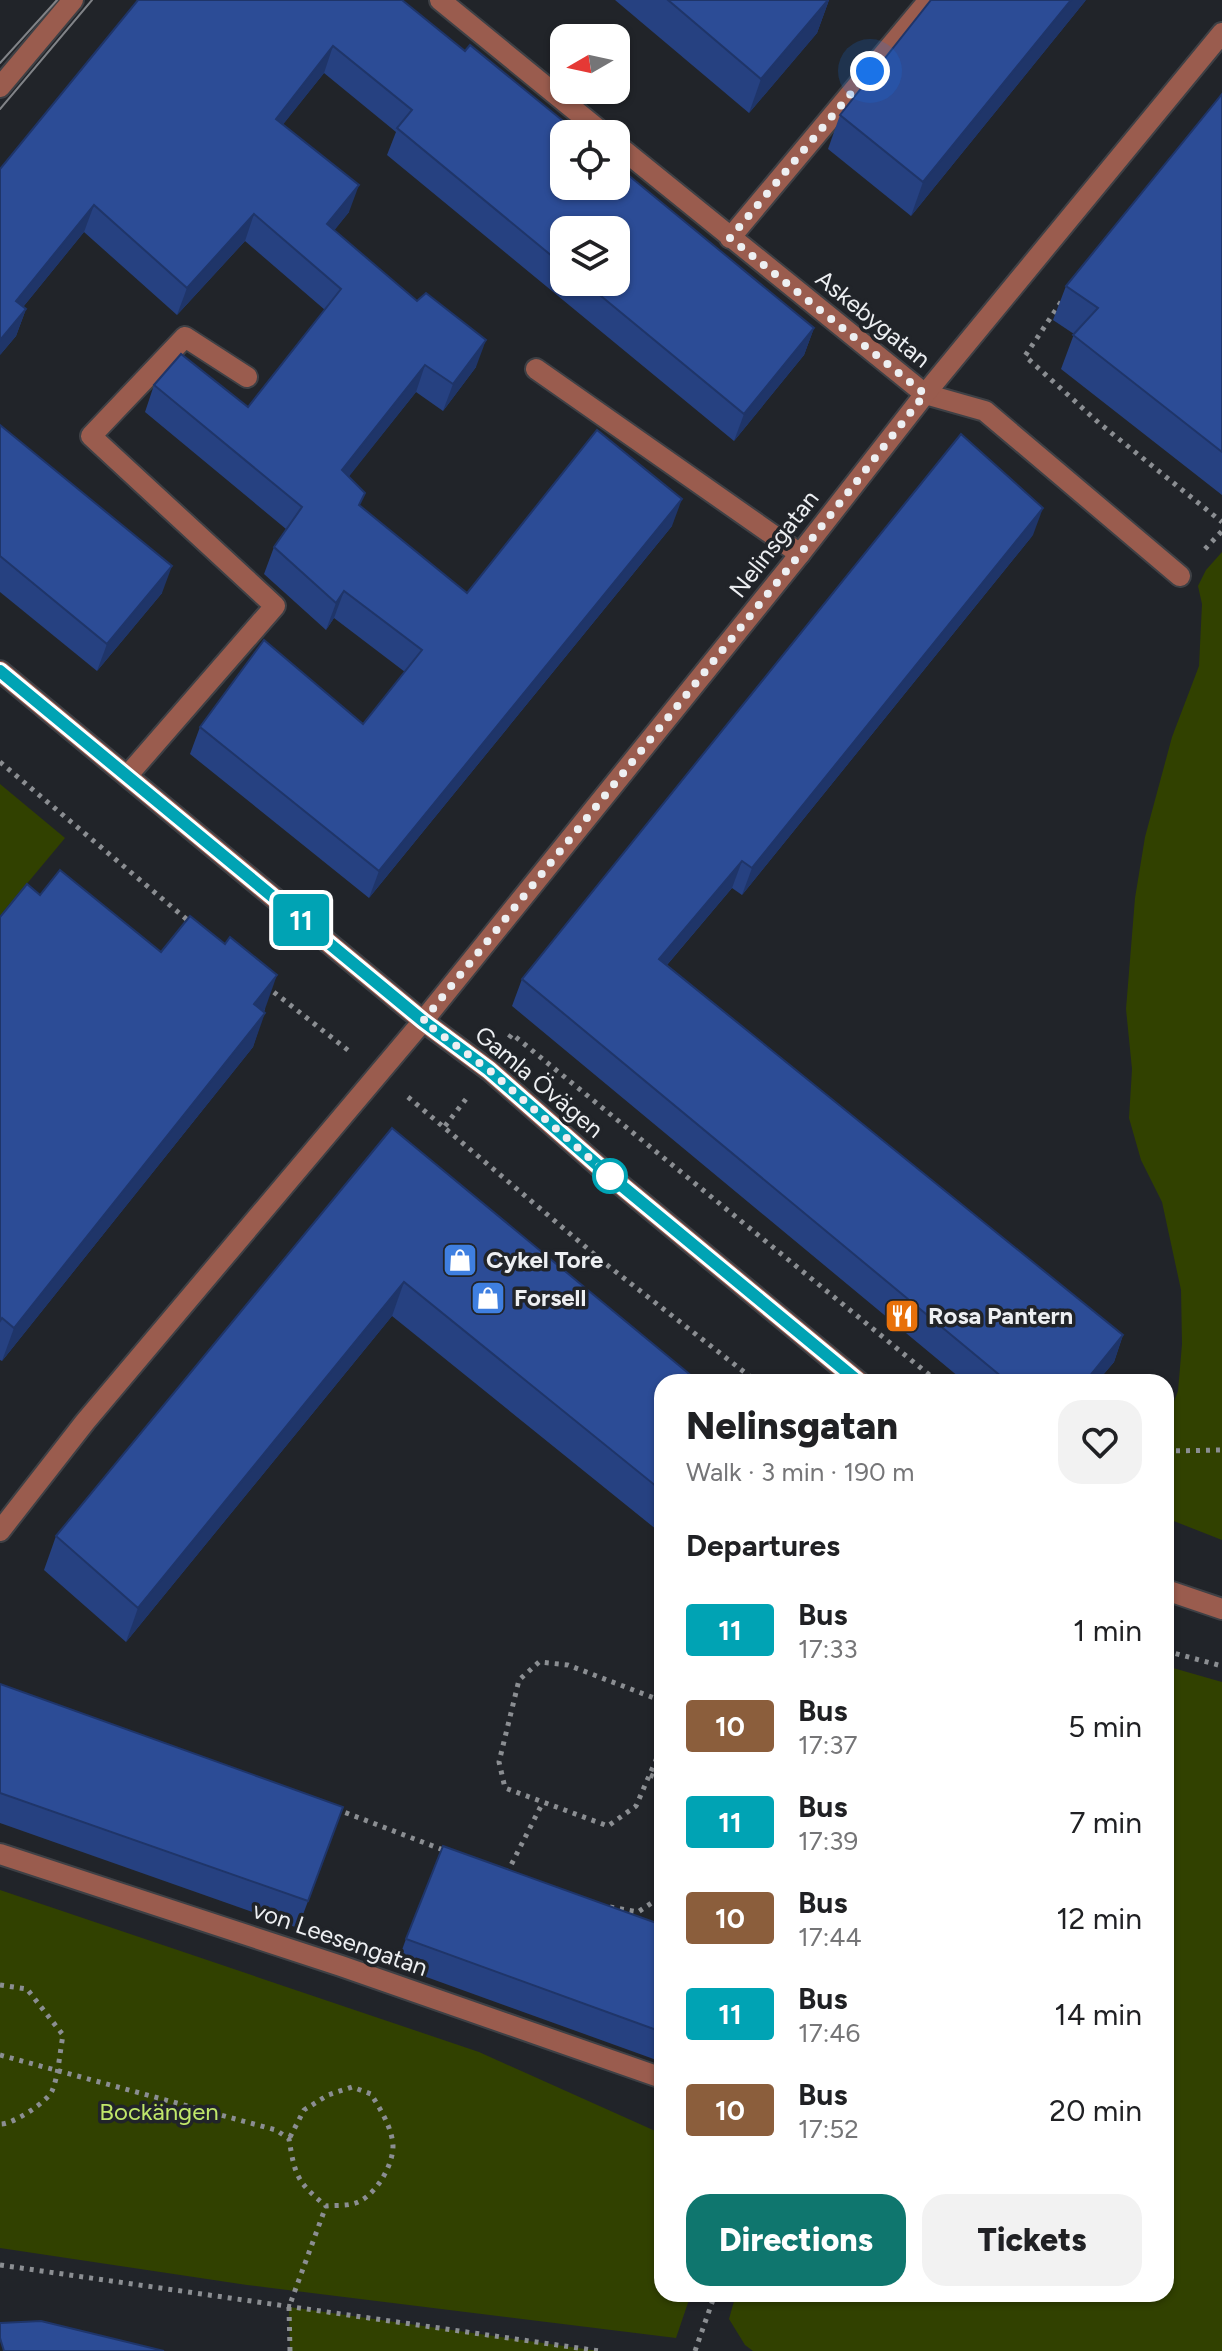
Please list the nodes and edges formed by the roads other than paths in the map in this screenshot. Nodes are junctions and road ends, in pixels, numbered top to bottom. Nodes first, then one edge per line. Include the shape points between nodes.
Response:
1 (73, 0) edge
2 (440, 0) edge
3 (929, 0) edge
4 (1222, 33) edge
5 (0, 87) edge
6 (587, 120) edge
7 (630, 156) edge
8 (730, 238) junction
9 (536, 369) dead end
10 (247, 377) dead end
11 (925, 394) junction
12 (800, 554) junction
13 (1180, 576) dead end
14 (0, 671) edge
15 (128, 775) junction
16 (423, 1021) junction
17 (849, 1374) edge
18 (0, 1531) edge
19 (1174, 1593) edge
20 (1222, 1609) edge
21 (0, 1854) edge
22 (654, 2075) edge

1 - 5 street
2 - 6 street
3 - 8 street
4 - 11 street, Nelinsgatan
7 - 8 street, Askebygatan
8 - 11 street, Askebygatan
9 - 12 street
10 - 15 street via 185,337 91,436 275,606
11 - 12 street, Nelinsgatan
11 - 13 street, Askebygatan via 985,411
12 - 16 street, Nelinsgatan
14 - 15 street, Gamla Övägen
15 - 16 street, Gamla Övägen
16 - 17 street, Gamla Övägen via 489,1070
16 - 18 street, Nelinsgatan via 85,1422
19 - 20 street
21 - 22 street, von Leesengatan

